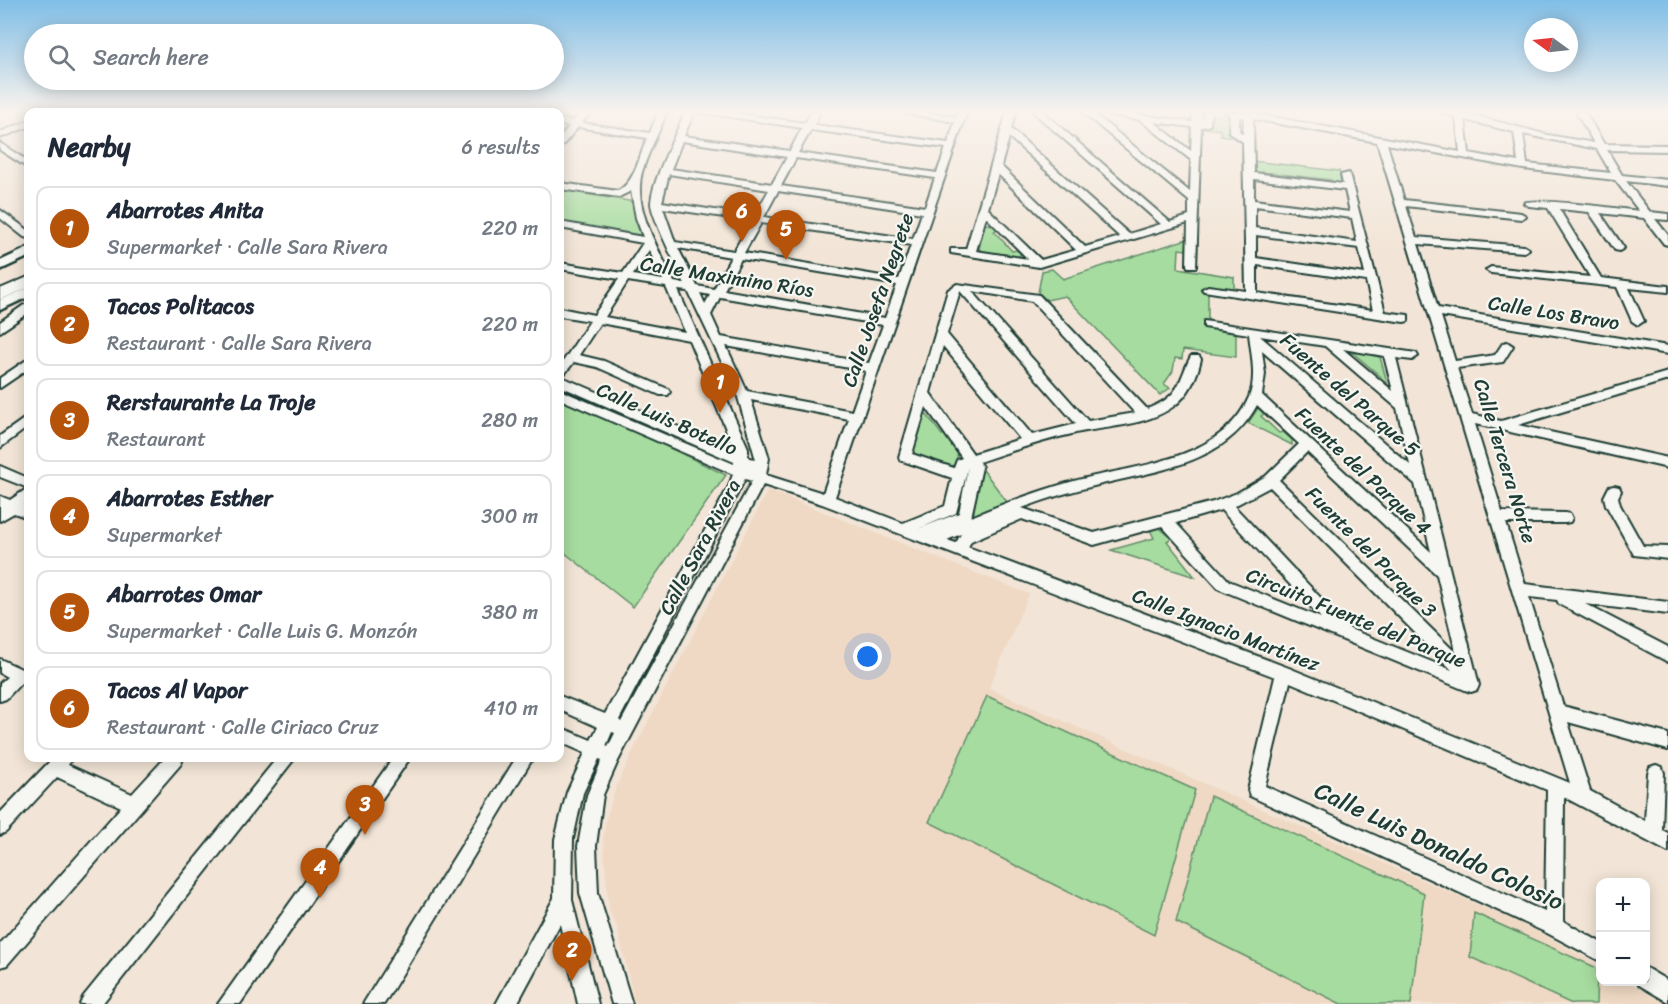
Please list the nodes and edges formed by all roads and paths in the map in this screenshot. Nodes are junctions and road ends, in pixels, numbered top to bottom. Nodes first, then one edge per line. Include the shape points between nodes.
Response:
1 (644, 159) edge
2 (670, 159) edge
3 (790, 159) edge
4 (825, 159) edge
5 (946, 159) edge
6 (998, 159) edge
7 (1039, 159) edge
8 (1091, 159) edge
9 (1144, 159) edge
10 (1196, 159) edge
11 (1249, 159) edge
12 (1387, 159) edge
13 (1482, 159) edge
14 (1522, 159) edge
15 (1609, 159) edge
16 (1523, 166) junction
17 (996, 167) junction
18 (665, 171) junction
19 (1249, 175) junction
20 (1346, 175) dead end
21 (940, 176) junction
22 (1619, 178) junction
23 (635, 182) junction
24 (1668, 183) edge
25 (775, 187) junction
26 (564, 188) edge
27 (1350, 188) junction
28 (564, 189) edge
29 (1194, 200) junction
30 (637, 201) junction
31 (1250, 202) junction
32 (1400, 202) junction
33 (1529, 203) dead end
34 (656, 204) junction
35 (1551, 204) junction
36 (1590, 208) junction
37 (983, 209) junction
38 (928, 211) junction
39 (0, 213) edge
40 (1649, 215) junction
41 (1356, 216) junction
42 (1521, 216) dead end
43 (1668, 217) edge
44 (1194, 218) junction
45 (757, 219) junction
46 (564, 226) edge
47 (1169, 226) junction
48 (1251, 231) junction
49 (24, 232) edge
50 (1128, 238) junction
51 (1412, 240) junction
52 (650, 241) junction
53 (1668, 242) edge
54 (917, 243) junction
55 (671, 244) junction
56 (1364, 246) junction
57 (1619, 249) dead end
58 (955, 251) dead end
59 (1083, 251) junction
60 (970, 253) junction
61 (24, 254) edge
62 (737, 255) junction
63 (1527, 257) junction
64 (1252, 261) junction
65 (1039, 264) junction
66 (0, 266) edge
67 (1192, 266) dead end
68 (564, 267) edge
69 (1491, 270) dead end
70 (24, 274) edge
71 (626, 278) junction
72 (1371, 278) junction
73 (1597, 280) junction
74 (903, 283) junction
75 (1621, 283) junction
76 (24, 284) edge
77 (0, 285) edge
78 (671, 286) junction
79 (961, 286) junction
80 (1668, 288) edge
81 (693, 289) junction
82 (1208, 289) dead end
83 (717, 293) junction
84 (24, 294) edge
85 (0, 295) edge
86 (1252, 295) junction
87 (0, 306) edge
88 (24, 311) edge
89 (1434, 311) junction
90 (564, 313) edge
91 (1380, 314) junction
92 (705, 315) junction
93 (1404, 318) dead end
94 (598, 319) junction
95 (1638, 321) dead end
96 (889, 322) junction
97 (1208, 324) dead end
98 (0, 328) edge
99 (941, 334) junction
100 (1254, 334) junction
101 (692, 337) junction
102 (716, 340) junction
103 (1327, 342) junction
104 (1507, 346) dead end
105 (1668, 350) edge
106 (1389, 352) junction
107 (1412, 356) dead end
108 (572, 358) junction
109 (1195, 358) dead end
110 (1452, 365) junction
111 (24, 366) edge
112 (873, 368) junction
113 (564, 369) edge
114 (1668, 376) edge
115 (564, 383) edge
116 (0, 384) edge
117 (664, 392) dead end
118 (924, 393) junction
119 (743, 394) junction
120 (564, 396) edge
121 (1256, 397) junction
122 (1402, 407) junction
123 (1144, 414) junction
124 (856, 416) junction
125 (1468, 418) junction
126 (24, 424) edge
127 (1503, 425) junction
128 (1085, 426) junction
129 (1029, 441) junction
130 (0, 443) edge
131 (1306, 444) junction
132 (970, 460) junction
133 (1668, 463) edge
134 (741, 466) junction
135 (0, 471) edge
136 (760, 474) junction
137 (959, 475) junction
138 (1271, 480) junction
139 (24, 481) edge
140 (1421, 482) junction
141 (1614, 491) dead end
142 (24, 495) edge
143 (827, 500) junction
144 (6, 503) edge
145 (1224, 504) junction
146 (1005, 508) junction
147 (24, 511) edge
148 (1021, 514) junction
149 (0, 516) edge
150 (1497, 518) junction
151 (1565, 518) dead end
152 (1165, 520) junction
153 (903, 529) junction
154 (926, 537) junction
155 (959, 550) junction
156 (1668, 552) edge
157 (1443, 573) junction
158 (1521, 590) junction
159 (1557, 597) junction
160 (1668, 608) edge
161 (1348, 636) junction
162 (1668, 655) edge
163 (0, 666) edge
164 (1284, 673) junction
165 (1468, 676) junction
166 (24, 677) edge
167 (0, 694) edge
168 (564, 705) edge
169 (1558, 712) junction
170 (609, 724) junction
171 (625, 731) junction
172 (564, 736) edge
173 (1668, 742) edge
174 (595, 749) junction
175 (612, 756) junction
176 (59, 762) edge
177 (171, 762) edge
178 (284, 762) edge
179 (399, 762) edge
180 (523, 762) edge
181 (1656, 773) dead end
182 (1556, 785) junction
183 (1583, 796) junction
184 (134, 804) junction
185 (0, 826) edge
186 (1661, 839) edge
187 (563, 900) junction
188 (1554, 926) junction
189 (1596, 950) edge
190 (0, 958) edge
191 (1650, 981) edge
192 (1668, 992) edge
193 (90, 1004) edge
194 (228, 1004) edge
195 (373, 1004) edge
196 (506, 1004) edge
197 (588, 1004) edge
198 (622, 1004) edge

1 - 23 street, Calle Sara Rivera
2 - 18 street
3 - 25 street
4 - 21 street
5 - 21 street, Calle Josefa Negrete
6 - 17 street
7 - 50 street
8 - 47 street
9 - 29 street
10 - 29 street
11 - 19 street
12 - 32 street, Calle Tercera Norte
13 - 16 street
14 - 16 street
15 - 22 street
16 - 22 street
17 - 37 street
17 - 59 street
18 - 25 street
18 - 34 street
19 - 27 street
19 - 31 street
20 - 27 street
21 - 38 street, Calle Josefa Negrete
22 - 24 street
22 - 40 street
23 - 26 street via 619,194
23 - 30 street, Calle Sara Rivera
25 - 38 street
25 - 45 street
27 - 41 street
28 - 30 street
29 - 44 street
30 - 52 street, Calle Sara Rivera
31 - 41 street
31 - 48 street
32 - 42 street
32 - 51 street, Calle Tercera Norte
33 - 35 street
34 - 45 street
34 - 55 street, Calle Sara Rivera
35 - 36 street
35 - 73 street
36 - 40 street
36 - 57 street
37 - 60 street
37 - 65 street
38 - 54 street, Calle Josefa Negrete
39 - 49 street
40 - 43 street
40 - 53 street
41 - 56 street
44 - 47 street
44 - 67 street
45 - 54 street
45 - 62 street
46 - 52 street
47 - 50 street
48 - 56 street
48 - 64 street
50 - 59 street
51 - 63 street
51 - 89 street, Calle Tercera Norte
52 - 71 street
52 - 78 street, Calle Sara Rivera
54 - 74 street, Calle Josefa Negrete
55 - 62 street
55 - 81 street, Calle Sara Rivera
56 - 72 street
58 - 60 street
59 - 65 street
60 - 65 street
61 - 66 main road
62 - 74 street
62 - 83 street
63 - 69 street
63 - 73 street
64 - 72 street
64 - 86 street
68 - 71 street, Calle Maximino Ríos
70 - 77 highway
71 - 78 street, Calle Maximino Ríos
71 - 94 street
72 - 91 street
73 - 75 street
74 - 96 street, Calle Josefa Negrete
75 - 80 street
75 - 95 street
76 - 85 highway
78 - 81 street, Calle Maximino Ríos
78 - 101 street, Calle Sara Rivera
79 - 99 street via 954,290
79 - 123 street via 1035,298
79 - 128 street
81 - 83 street, Calle Maximino Ríos
81 - 92 street, Calle Sara Rivera
82 - 86 street
83 - 92 street
83 - 96 street, Calle Maximino Ríos
84 - 87 main road
86 - 91 street
88 - 98 street
89 - 105 street, Calle Los Bravo
89 - 110 street, Calle Tercera Norte
90 - 94 street
91 - 93 street
92 - 102 street, Calle Sara Rivera
94 - 101 street
94 - 108 street
96 - 112 street, Calle Josefa Negrete
97 - 100 street
99 - 118 street
99 - 129 street
100 - 103 street
100 - 121 street via 1259,373
100 - 140 street, Fuente del Parque 5
101 - 134 street, Calle Sara Rivera via 742,448
102 - 112 street
102 - 119 street, Calle Sara Rivera
103 - 106 street
103 - 122 street
104 - 110 street via 1499,359
106 - 107 street
106 - 122 street, Circuito Fuente del Parque
108 - 113 street
108 - 117 street via 600,364
109 - 123 street via 1184,389 1162,407
110 - 125 street, Calle Tercera Norte
111 - 116 street
112 - 124 street, Calle Josefa Negrete
114 - 127 street
115 - 134 street, Calle Luis Botello
118 - 132 street
118 - 137 street via 905,457
119 - 124 street
119 - 136 street, Calle Sara Rivera via 764,458
120 - 134 street, Calle Luis Botello
121 - 131 street, Fuente del Parque 4
121 - 146 street via 1230,433 1196,454 1161,467 1084,482
122 - 140 street, Circuito Fuente del Parque
123 - 128 street
124 - 143 street, Calle Josefa Negrete
125 - 127 street
125 - 150 street, Calle Tercera Norte
126 - 130 street
127 - 133 street
128 - 129 street
129 - 132 street
131 - 138 street
131 - 157 street, Fuente del Parque 4
132 - 137 street via 962,463
132 - 154 street via 975,467 965,516
134 - 136 street, Calle Luis Botello
134 - 170 street, Calle Sara Rivera via 730,496
135 - 139 street
136 - 143 street, Calle Ignacio Martínez
136 - 171 street, Calle Sara Rivera
137 - 153 street via 951,509
138 - 145 street
138 - 165 street, Fuente del Parque 3
140 - 157 street, Circuito Fuente del Parque
141 - 156 street via 1613,506 1639,551
142 - 144 street
143 - 153 street, Calle Ignacio Martínez
144 - 147 street
144 - 149 street
145 - 152 street
145 - 161 street
146 - 148 street
146 - 154 street
148 - 152 street via 1094,539
148 - 155 street via 966,537
150 - 151 street
150 - 158 street, Calle Tercera Norte
152 - 161 street, Circuito Fuente del Parque via 1224,585
153 - 154 street, Calle Ignacio Martínez
154 - 155 street, Calle Ignacio Martínez
155 - 164 street, Calle Ignacio Martínez
157 - 165 street, Circuito Fuente del Parque
158 - 159 street
158 - 169 street, Calle Tercera Norte
159 - 160 street
159 - 162 street
161 - 165 street, Circuito Fuente del Parque via 1471,685
163 - 166 street
164 - 182 street, Calle Ignacio Martínez
164 - 188 street, Calle Luis Donaldo Colosio via 1256,790
166 - 167 street
168 - 170 street
169 - 173 street
169 - 183 street, Calle Tercera Norte
170 - 171 street
170 - 174 street, Calle Sara Rivera
171 - 175 street, Calle Sara Rivera
172 - 174 street
174 - 175 street
174 - 187 street, Calle Sara Rivera via 575,792 564,839
175 - 198 street, Calle Sara Rivera via 595,795 587,846 588,893
176 - 184 street
176 - 185 street
177 - 184 street
178 - 193 street
179 - 194 street
180 - 195 street
181 - 186 street
182 - 183 street, Calle Ignacio Martínez
182 - 188 street
183 - 186 street, Calle Ignacio Martínez
184 - 190 street
187 - 196 street
187 - 197 street, Calle Sara Rivera
188 - 189 street, Calle Luis Donaldo Colosio
191 - 192 street

